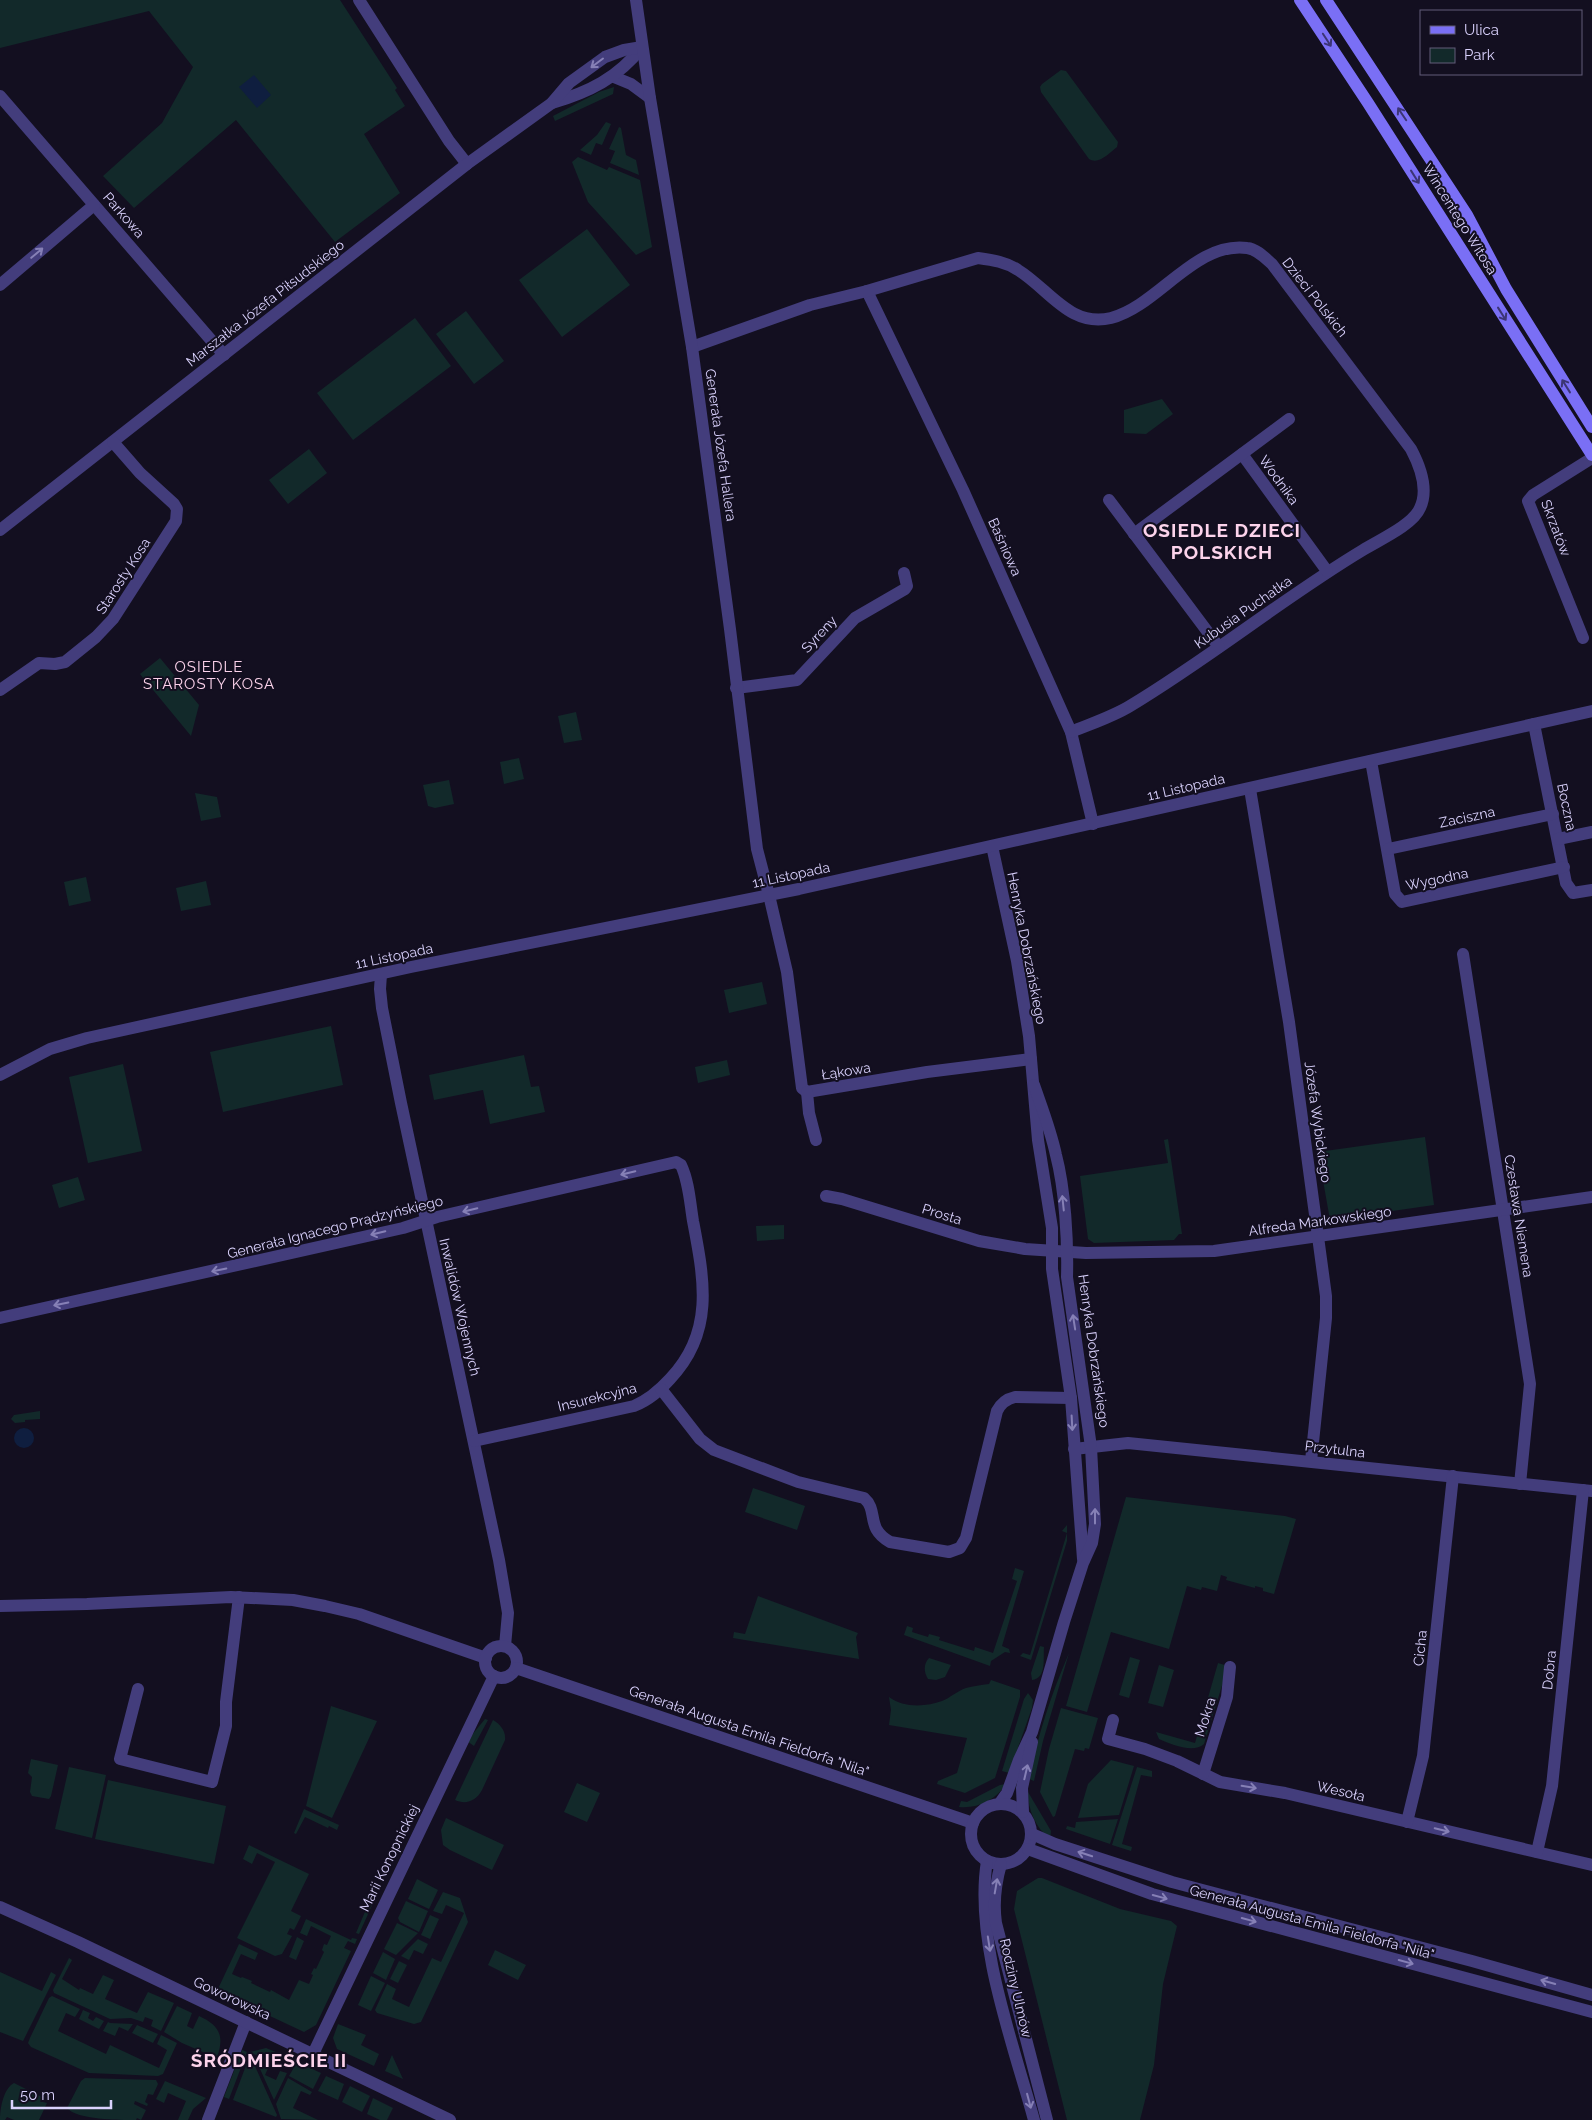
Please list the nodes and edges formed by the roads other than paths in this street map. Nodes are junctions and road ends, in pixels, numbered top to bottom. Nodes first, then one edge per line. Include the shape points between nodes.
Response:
1 (359, 0) edge
2 (636, 0) edge
3 (1300, 0) edge
4 (1326, 0) edge
5 (642, 47) junction
6 (614, 77) junction
7 (0, 96) edge
8 (650, 98) junction
9 (552, 103) junction
10 (467, 164) junction
11 (94, 205) junction
12 (0, 285) edge
13 (867, 291) junction
14 (692, 347) junction
15 (224, 354) junction
16 (1289, 419) dead end
17 (1592, 427) edge
18 (113, 442) junction
19 (1242, 454) junction
20 (1592, 456) edge
21 (1109, 500) dead end
22 (1422, 503) joint
23 (0, 530) edge
24 (1134, 534) junction
25 (1327, 571) junction
26 (904, 573) dead end
27 (1583, 638) dead end
28 (1219, 647) junction
29 (736, 688) junction
30 (0, 690) edge
31 (1592, 711) edge
32 (1534, 724) junction
33 (1071, 732) junction
34 (1371, 761) junction
35 (1250, 788) junction
36 (1553, 814) junction
37 (1092, 824) junction
38 (1592, 832) edge
39 (1558, 839) junction
40 (992, 846) junction
41 (1388, 849) junction
42 (1564, 867) junction
43 (1592, 890) edge
44 (769, 895) junction
45 (1463, 954) dead end
46 (381, 974) junction
47 (1031, 1059) junction
48 (0, 1075) edge
49 (1034, 1085) junction
50 (807, 1092) junction
51 (816, 1140) dead end
52 (676, 1162) joint
53 (826, 1196) dead end
54 (1592, 1197) edge
55 (1503, 1210) junction
56 (425, 1221) junction
57 (1319, 1237) junction
58 (1051, 1250) junction
59 (1068, 1252) junction
60 (0, 1318) edge
61 (661, 1389) junction
62 (1071, 1398) junction
63 (474, 1441) junction
64 (1091, 1447) junction
65 (1074, 1449) junction
66 (1311, 1461) junction
67 (1453, 1476) junction
68 (1520, 1484) junction
69 (1588, 1491) edge
70 (1083, 1562) junction
71 (239, 1597) junction
72 (0, 1606) edge
73 (505, 1646) junction
74 (486, 1658) junction
75 (1230, 1667) dead end
76 (516, 1668) junction
77 (494, 1676) junction
78 (138, 1689) dead end
79 (1113, 1720) dead end
80 (1032, 1732) junction
81 (1202, 1774) junction
82 (1000, 1803) junction
83 (1023, 1812) junction
84 (1407, 1822) junction
85 (973, 1823) junction
86 (1032, 1834) junction
87 (1028, 1849) junction
88 (1537, 1852) junction
89 (987, 1861) junction
90 (1001, 1864) junction
91 (1592, 1865) edge
92 (0, 1907) edge
93 (1592, 1995) edge
94 (1592, 2012) edge
95 (246, 2022) junction
96 (313, 2054) junction
97 (208, 2120) edge
98 (450, 2120) edge
99 (1034, 2120) edge
100 (1047, 2120) edge

1 - 10 street
2 - 5 street, Generała Józefa Hallera
3 -> 20 main road, Wincentego Witosa
17 -> 4 main road, Wincentego Witosa via 1506,289 1466,215
5 - 6 street, Marszałka Józefa Piłsudskiego
5 - 8 street, Generała Józefa Hallera
5 -> 9 street, Marszałka Józefa Piłsudskiego via 605,56 569,83
6 - 8 street via 631,84
6 - 9 street, Marszałka Józefa Piłsudskiego via 576,96
7 - 11 street, Parkowa
8 - 14 street, Generała Józefa Hallera
9 - 10 street, Marszałka Józefa Piłsudskiego
10 - 15 street, Marszałka Józefa Piłsudskiego
12 -> 11 street
11 - 15 street, Parkowa
13 - 14 street, Dzieci Polskich via 802,307
13 - 22 street, Dzieci Polskich via 965,261 988,259 1020,271 1074,315 1102,320 1130,311 1215,253 1240,248 1254,250 1283,277 1411,450 1420,471
13 - 33 street, Baśniowa via 966,498
14 - 29 street, Generała Józefa Hallera
15 - 18 street, Marszałka Józefa Piłsudskiego
16 - 19 street, Wodnika
18 - 23 street, Marszałka Józefa Piłsudskiego
18 - 30 street, Starosty Kosa via 174,504 176,521 109,626 65,662 39,663
19 - 24 street, Wodnika
19 - 25 street, Wodnika
20 - 27 street, Skrzatów via 1528,501
21 - 24 street
22 - 25 street, Kubusia Puchatka via 1408,522
24 - 28 street
25 - 28 street, Kubusia Puchatka
26 - 29 street, Syreny via 905,589 856,618 797,680
28 - 33 street, Kubusia Puchatka via 1128,708
29 - 44 street, Generała Józefa Hallera via 757,849
31 - 32 street, 11 Listopada
32 - 34 street, 11 Listopada
32 - 36 street, Boczna
33 - 37 street, Baśniowa
34 - 35 street, 11 Listopada
34 - 41 street, Wygodna
35 - 37 street, 11 Listopada
35 - 57 street, Józefa Wybickiego via 1290,1022
36 - 39 street, Boczna
36 - 41 street, Zaciszna
37 - 40 street, 11 Listopada
38 - 39 street
39 - 42 street, Boczna
40 - 44 street, 11 Listopada
40 - 47 street, Henryka Dobrzańskiego via 1017,961
41 - 42 street, Wygodna via 1395,894 1402,902
42 - 43 street, Boczna via 1566,883 1573,893
44 - 46 street, 11 Listopada
44 - 50 street, Łąkowa via 786,972 802,1088
45 - 55 street, Czesława Niemena
46 - 48 street, 11 Listopada via 87,1038 41,1052
46 - 56 street, Inwalidów Wojennych via 382,1008
47 - 49 street, Henryka Dobrzańskiego
47 - 50 street, Łąkowa
49 - 58 street, Henryka Dobrzańskiego via 1038,1140 1052,1228
59 -> 49 street, Henryka Dobrzańskiego via 1057,1155
50 - 51 street
52 -> 56 street, Generała Ignacego Prądzyńskiego
52 - 61 street, Insurekcyjna via 684,1171 702,1272 703,1303 698,1332 689,1354
53 - 58 street, Prosta via 979,1241
54 - 55 street, Alfreda Markowskiego
55 - 57 street, Alfreda Markowskiego
55 - 68 street, Czesława Niemena via 1530,1384
56 -> 60 street, Generała Ignacego Prądzyńskiego
56 - 63 street, Inwalidów Wojennych
57 - 59 street, Alfreda Markowskiego via 1198,1252
57 - 66 street, Józefa Wybickiego via 1326,1318
58 - 59 street, Alfreda Markowskiego
58 - 62 street, Henryka Dobrzańskiego
64 -> 59 street, Henryka Dobrzańskiego via 1067,1277
61 - 62 street via 700,1439 714,1450 798,1482 864,1498 882,1538 949,1552 960,1548 966,1538 1000,1405 1015,1397
61 - 63 street, Insurekcyjna via 634,1406
62 -> 65 street, Henryka Dobrzańskiego
63 - 73 street, Inwalidów Wojennych via 508,1613
64 - 65 street, Przytulna
64 - 66 street, Przytulna via 1128,1444
70 -> 64 street, Henryka Dobrzańskiego via 1092,1543 1095,1524
65 - 70 street, Henryka Dobrzańskiego
66 - 67 street, Przytulna
67 - 68 street, Przytulna
67 - 84 street, Cicha via 1423,1756
68 - 69 street, Przytulna
69 - 88 street, Dobra via 1552,1786
70 - 80 street, Henryka Dobrzańskiego
71 - 72 street
71 - 74 street via 293,1600 342,1609
71 - 78 street via 226,1726 212,1782 120,1759
73 - 74 street via 491,1650
73 - 76 street via 516,1655
74 - 77 street via 486,1669
75 - 81 street, Mokra via 1227,1698
76 - 77 street via 507,1677
76 - 85 street, Generała Augusta Emila Fieldorfa "Nila"
77 - 96 street, Marii Konopnickiej
79 - 81 street, Wesoła via 1108,1739 1145,1749
80 - 82 street, Henryka Dobrzańskiego
83 -> 80 street, Henryka Dobrzańskiego via 1022,1788 1032,1747
81 -> 84 street, Wesoła via 1220,1782 1286,1793
82 - 83 street
82 - 85 street via 984,1809
83 - 86 street
84 -> 88 street, Wesoła
85 - 89 street via 972,1840
86 - 87 street
93 -> 86 street, Generała Augusta Emila Fieldorfa "Nila" via 1172,1882
87 - 90 street via 1017,1860
87 -> 94 street, Generała Augusta Emila Fieldorfa "Nila" via 1152,1894
88 - 91 street, Wesoła
89 - 90 street
89 -> 99 street, Rodziny Ulmów via 983,1894 994,1972
100 -> 90 street, Rodziny Ulmów via 996,1924 995,1889
92 - 95 street, Goworowska
95 - 96 street, Goworowska
95 - 97 street
96 - 98 street, Goworowska

